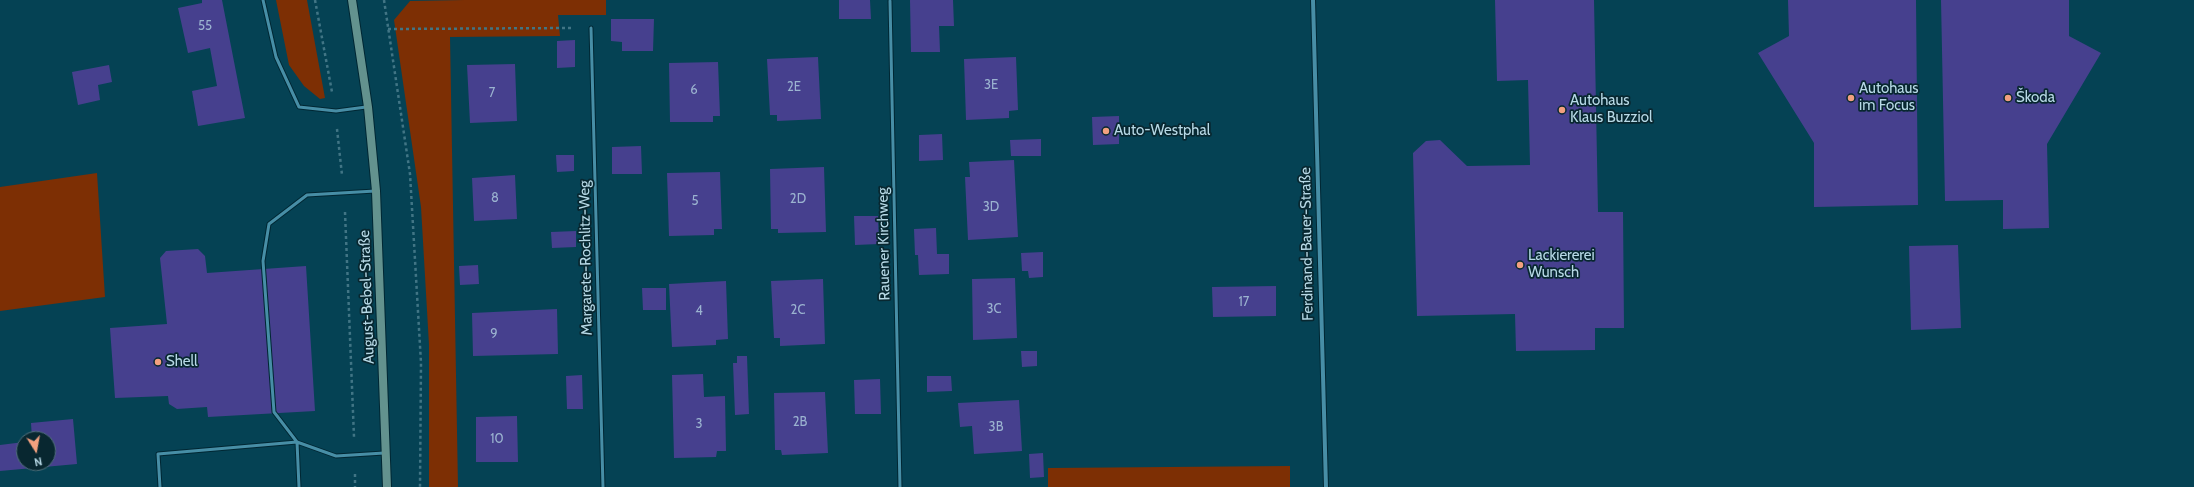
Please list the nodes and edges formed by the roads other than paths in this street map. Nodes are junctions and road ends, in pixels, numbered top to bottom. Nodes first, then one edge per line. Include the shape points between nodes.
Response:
1 (263, 0) edge
2 (352, 0) edge
3 (1313, 0) edge
4 (890, 1) edge
5 (591, 28) road end
6 (368, 107) junction
7 (376, 191) junction
8 (297, 442) junction
9 (387, 453) junction
10 (160, 487) edge
11 (299, 487) edge
12 (387, 487) edge
13 (603, 487) edge
14 (900, 487) edge
15 (1326, 487) edge

1 - 6 lane via 276,57 299,107 336,111
2 - 6 main road, August-Bebel-Straße
3 - 15 street, Ferdinand-Bauer-Straße
4 - 14 lane, Rauener Kirchweg
5 - 13 lane, Margarete-Rochlitz-Weg
6 - 7 main road, August-Bebel-Straße
7 - 8 lane via 307,195 269,224 263,261 274,412
7 - 9 main road, August-Bebel-Straße
8 - 9 lane via 336,456
8 - 10 lane via 158,454
8 - 11 lane
9 - 12 main road, August-Bebel-Straße

